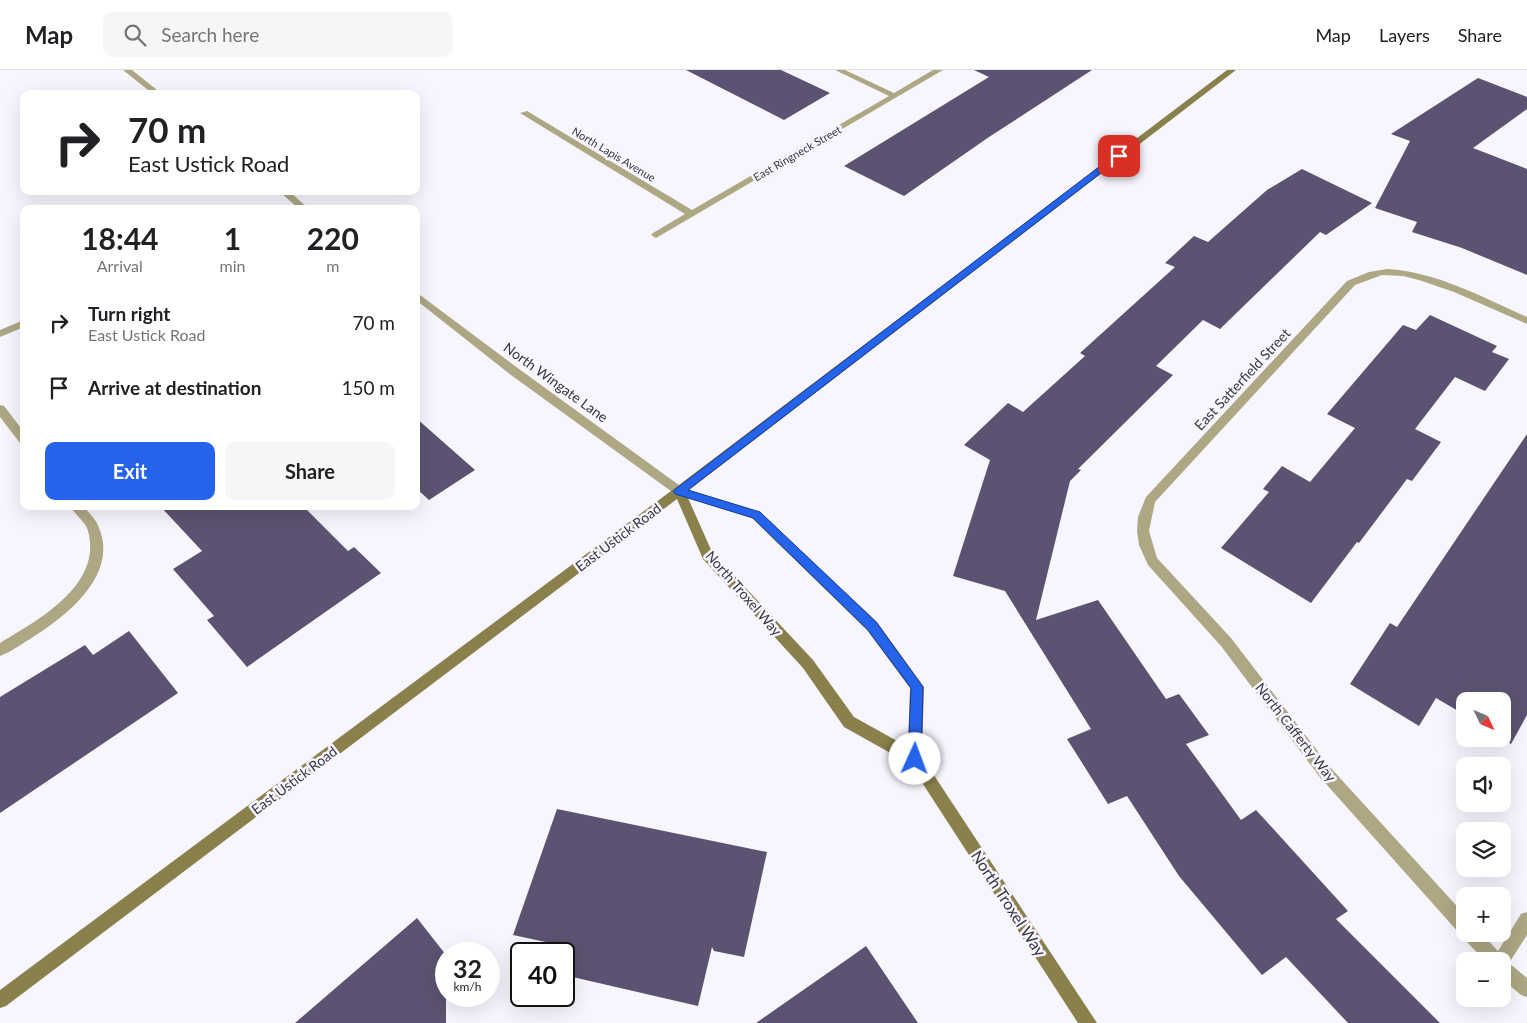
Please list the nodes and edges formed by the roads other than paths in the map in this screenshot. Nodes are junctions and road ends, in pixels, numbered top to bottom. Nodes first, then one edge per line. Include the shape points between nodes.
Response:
1 (127, 70) edge
2 (839, 70) edge
3 (939, 70) edge
4 (1232, 70) edge
5 (153, 90) edge
6 (895, 96) junction
7 (524, 113) dead end
8 (288, 195) edge
9 (300, 205) edge
10 (692, 214) junction
11 (656, 235) dead end
12 (420, 298) edge
13 (1527, 321) edge
14 (20, 325) edge
15 (0, 334) edge
16 (0, 409) edge
17 (20, 435) edge
18 (679, 491) junction
19 (79, 510) edge
20 (1141, 529) joint
21 (0, 650) edge
22 (915, 759) junction
23 (1456, 917) edge
24 (1527, 920) edge
25 (1478, 942) edge
26 (1488, 952) edge
27 (1507, 952) edge
28 (1511, 975) edge
29 (1527, 988) edge
30 (0, 1000) edge
31 (1088, 1023) edge

1 - 5 street
2 - 6 street
3 - 6 street, East Ringneck Street
4 - 18 main road, East Ustick Road
6 - 10 street, East Ringneck Street
7 - 10 street, North Lapis Avenue
8 - 9 street
10 - 11 street, East Ringneck Street
12 - 18 street, North Wingate Lane via 515,372
13 - 20 street, East Satterfield Street via 1410,274 1386,272 1351,283 1150,500
14 - 15 street
16 - 17 street
18 - 22 main road, North Troxel Way via 708,555 808,664 849,722
18 - 22 main road via 756,515 872,626 917,687
18 - 30 main road, East Ustick Road
19 - 21 street via 93,528 98,554 88,580 70,602 40,626
20 - 23 street, North Cafferty Way via 1152,561 1226,642 1324,771
22 - 31 main road, North Troxel Way
24 - 27 street
25 - 26 street
28 - 29 street

